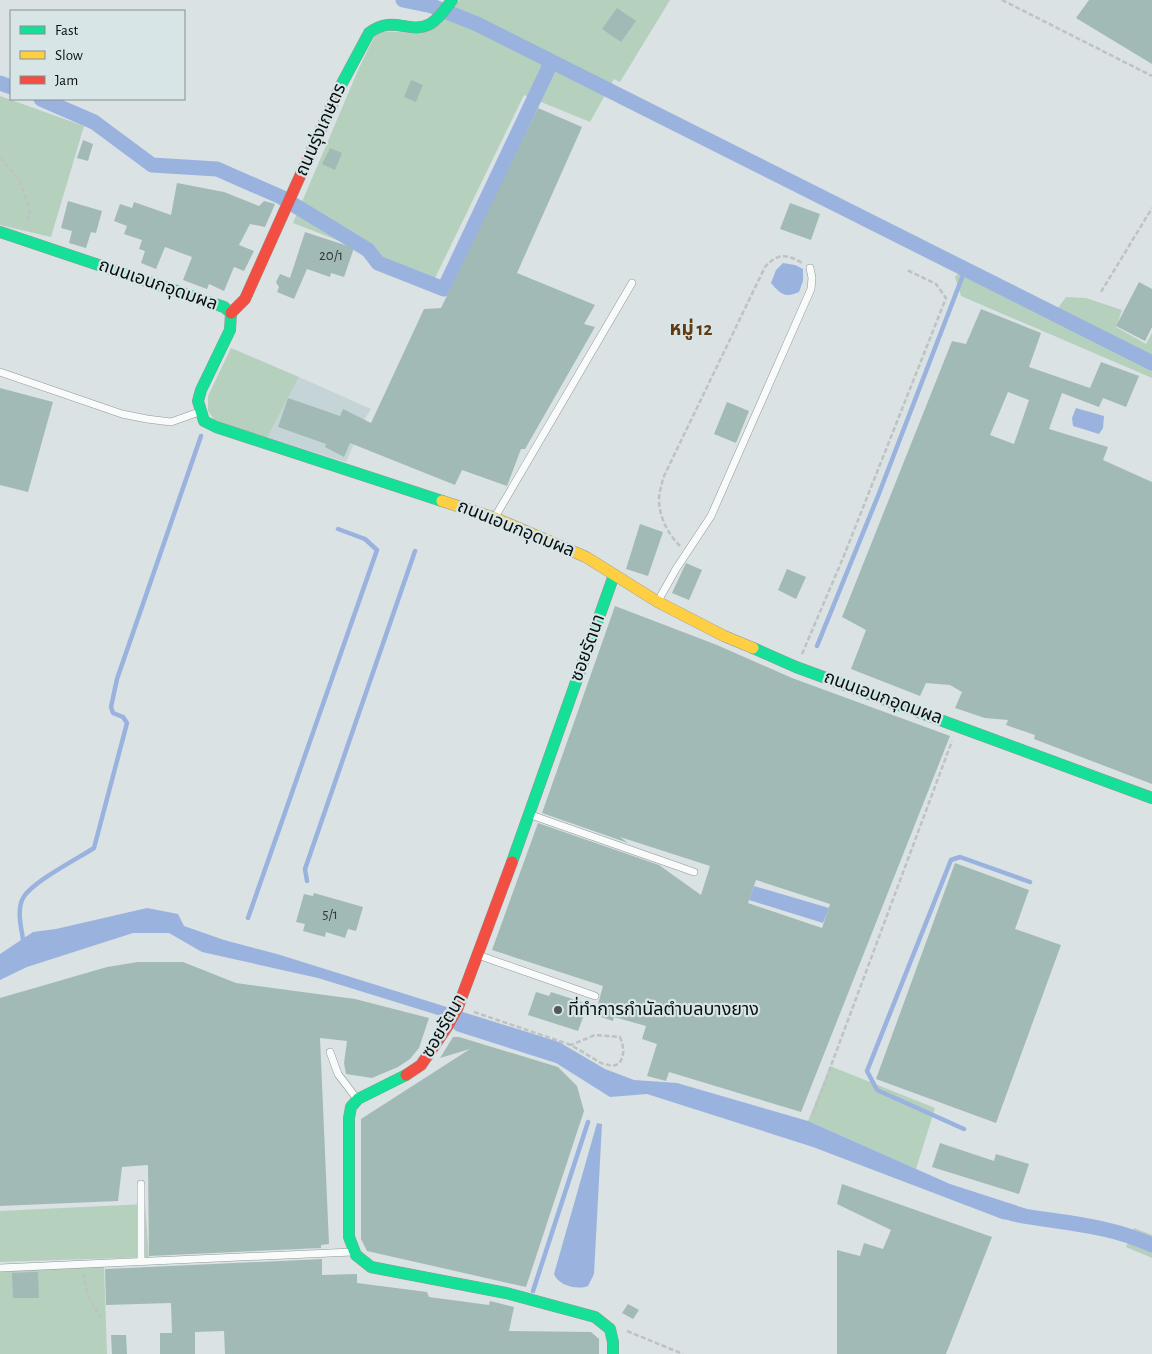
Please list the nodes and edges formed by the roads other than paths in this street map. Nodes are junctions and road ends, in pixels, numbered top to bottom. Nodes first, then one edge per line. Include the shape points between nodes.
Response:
1 (450, 3) edge
2 (0, 232) edge
3 (810, 268) road end
4 (632, 283) dead end
5 (230, 313) junction
6 (0, 372) edge
7 (200, 412) junction
8 (495, 518) junction
9 (614, 575) junction
10 (658, 602) junction
11 (1152, 798) edge
12 (528, 814) junction
13 (694, 872) dead end
14 (478, 955) junction
15 (595, 996) dead end
16 (330, 1052) dead end
17 (358, 1099) junction
18 (141, 1184) dead end
19 (352, 1252) junction
20 (141, 1262) junction
21 (0, 1268) edge
22 (613, 1354) edge

1 - 5 street, ถนนรุ่งเกษตร via 430,24 387,23 376,26 369,33 342,84 245,300
2 - 5 street, ถนนเอนกอุดมผล via 211,301
3 - 10 lane via 810,289 711,516
4 - 8 lane
5 - 7 street, ถนนเอนกอุดมผล via 230,330 201,390
6 - 7 lane via 122,414 147,419 171,422
7 - 8 street, ถนนเอนกอุดมผล via 204,421 216,427
8 - 9 street, ถนนเอนกอุดมผล via 586,557
9 - 10 street, ถนนเอนกอุดมผล
9 - 12 street, ซอยรัตนา
10 - 11 street, ถนนเอนกอุดมผล via 724,636 796,667
12 - 13 lane
12 - 14 street, ซอยรัตนา
14 - 15 lane
14 - 17 street, ซอยรัตนา via 459,1006 421,1065
16 - 17 lane via 338,1074
17 - 19 street via 349,1118 348,1237
18 - 20 lane
19 - 20 lane
19 - 22 street via 358,1260 371,1267 506,1293 595,1317 610,1329
20 - 21 lane

